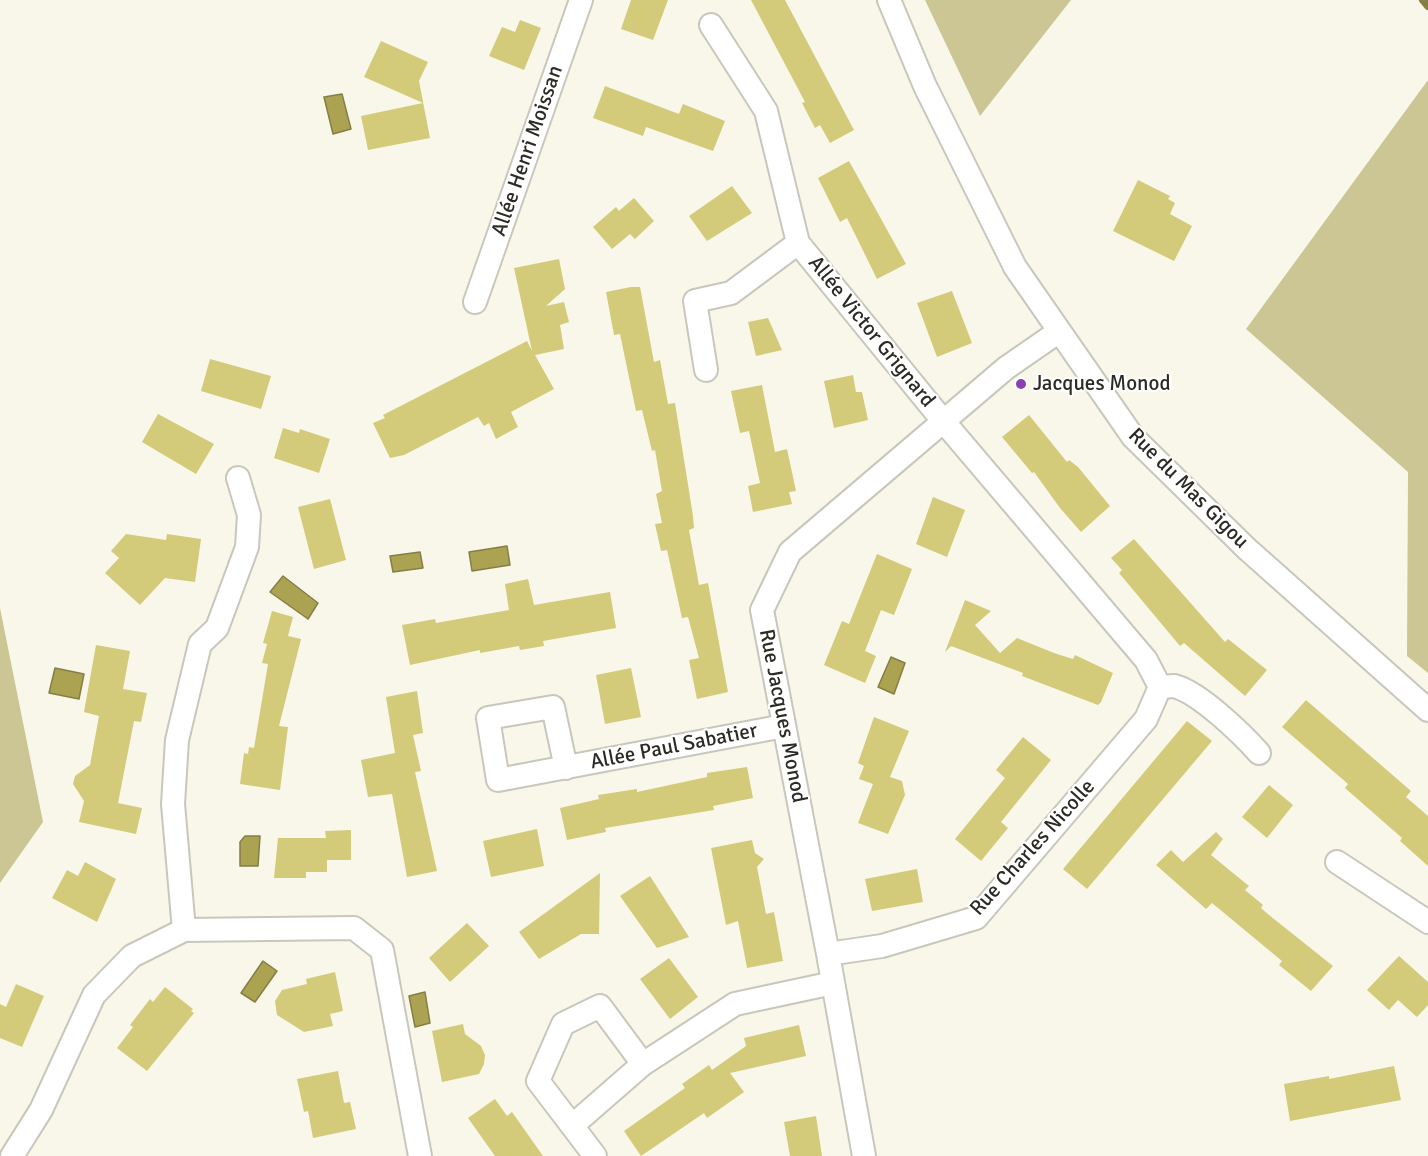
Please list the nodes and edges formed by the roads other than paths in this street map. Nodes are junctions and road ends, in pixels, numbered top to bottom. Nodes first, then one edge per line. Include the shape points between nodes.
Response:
1 (581, 0) edge
2 (889, 0) edge
3 (711, 25) dead end
4 (798, 243) junction
5 (475, 302) dead end
6 (1058, 332) junction
7 (706, 370) dead end
8 (944, 422) junction
9 (238, 478) dead end
10 (1160, 687) junction
11 (1428, 710) edge
12 (783, 726) junction
13 (1259, 753) dead end
14 (566, 768) dead end
15 (1337, 862) dead end
16 (1428, 922) edge
17 (184, 930) junction
18 (828, 954) junction
19 (833, 983) junction
20 (644, 1064) junction
21 (573, 1125) junction
22 (12, 1156) edge
23 (420, 1156) edge
24 (595, 1156) edge
25 (864, 1156) edge

1 - 5 street, Allée Henri Moissan
2 - 6 street, Rue du Mas Gigou via 925,86 1015,267
3 - 4 street, Allée Victor Grignard via 766,111
4 - 7 street, Allée Victor Grignard via 731,293 695,301
4 - 8 street, Allée Victor Grignard
6 - 8 street, Rue Jacques Monod via 1006,368
6 - 11 street, Rue du Mas Gigou via 1133,437 1246,548
8 - 10 street via 1146,660
8 - 12 street, Rue Jacques Monod via 790,552 762,610
9 - 17 street via 249,515 246,547 217,628 200,644 177,740 173,804
10 - 13 street via 1174,687 1203,702
10 - 18 street, Rue Charles Nicolle via 1146,719 976,918 882,946
12 - 14 street, Allée Paul Sabatier
12 - 18 street, Rue Jacques Monod
15 - 16 street
17 - 22 street via 132,956 94,995 41,1110
17 - 23 street via 354,928 382,950
18 - 19 street, Rue Jacques Monod
19 - 20 street via 735,1004
19 - 25 street, Rue Jacques Monod
20 - 21 street
20 - 21 street via 600,1006 563,1024 538,1081
21 - 24 street

